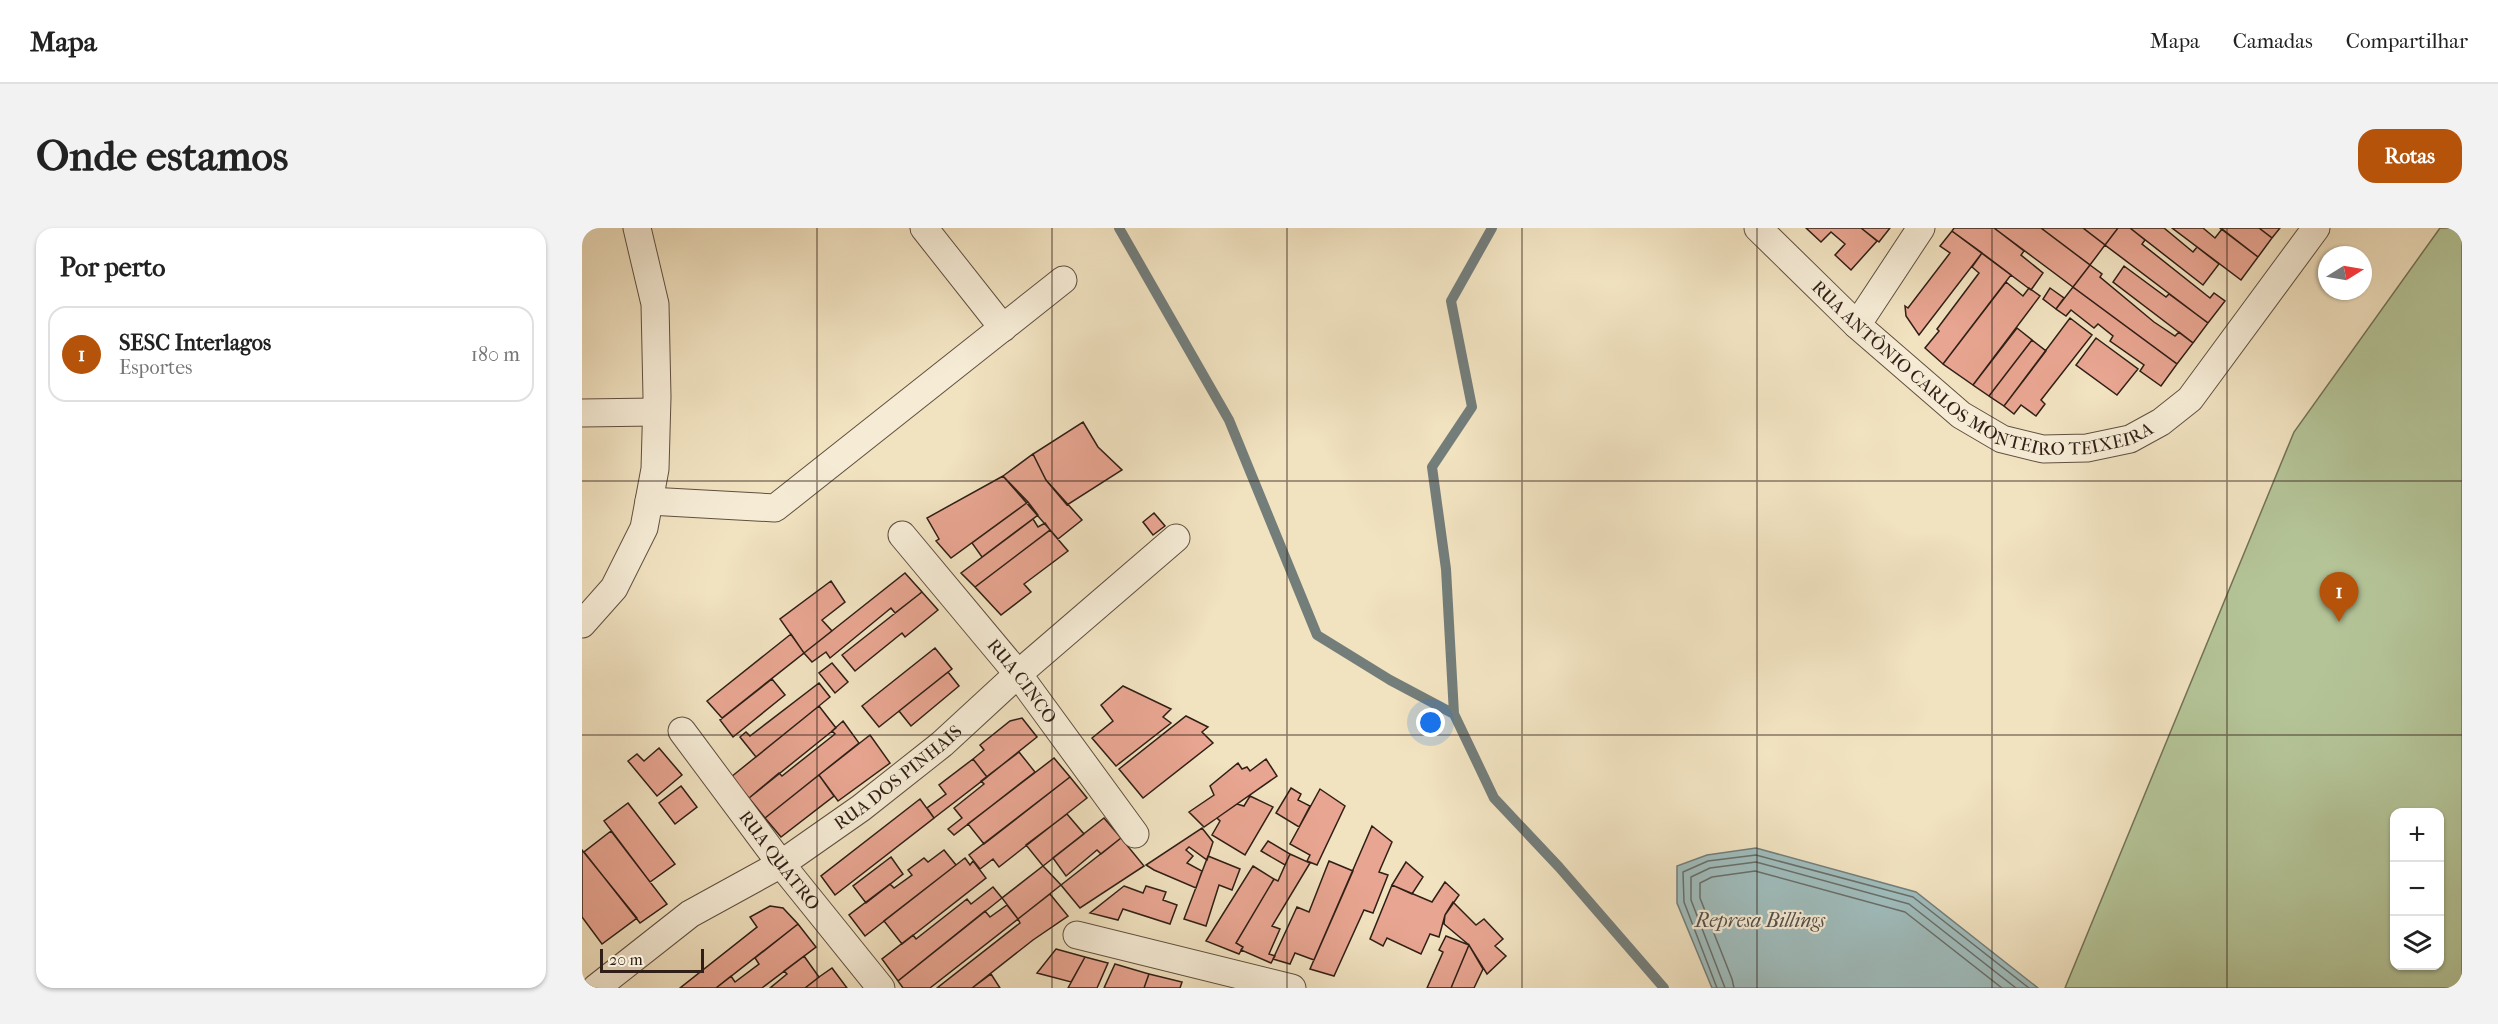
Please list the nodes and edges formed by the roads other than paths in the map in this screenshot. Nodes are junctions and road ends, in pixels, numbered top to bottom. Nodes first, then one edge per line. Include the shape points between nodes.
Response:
1 (637, 228) edge
2 (924, 228) edge
3 (1758, 228) edge
4 (1921, 228) edge
5 (2316, 228) edge
6 (1063, 280) dead end
7 (1857, 325) junction
8 (1003, 328) junction
9 (656, 412) junction
10 (582, 413) edge
11 (649, 501) junction
12 (902, 534) dead end
13 (1176, 538) dead end
14 (582, 624) edge
15 (1018, 674) junction
16 (682, 731) dead end
17 (1135, 834) dead end
18 (781, 864) junction
19 (1077, 935) dead end
20 (596, 988) edge
21 (881, 988) edge
22 (1292, 988) edge

1 - 9 street via 655,304
2 - 8 street
3 - 7 street, RUA ANTÔNIO CARLOS MONTEIRO TEIXEIRA
4 - 7 street
5 - 7 street, RUA ANTÔNIO CARLOS MONTEIRO TEIXEIRA via 2190,399 2161,422 2130,439 2087,448 2043,449 2002,439 1961,415
6 - 8 street
8 - 11 street via 776,508
9 - 10 street
9 - 11 street via 655,470
11 - 14 street via 644,528 614,588
12 - 15 street, RUA CINCO
13 - 15 street, RUA DOS PINHAIS
15 - 17 street, RUA CINCO
15 - 18 street, RUA DOS PINHAIS via 942,744
16 - 18 street, RUA QUATRO
18 - 20 street, RUA DOS PINHAIS via 690,914
18 - 21 street, RUA QUATRO
19 - 22 street

